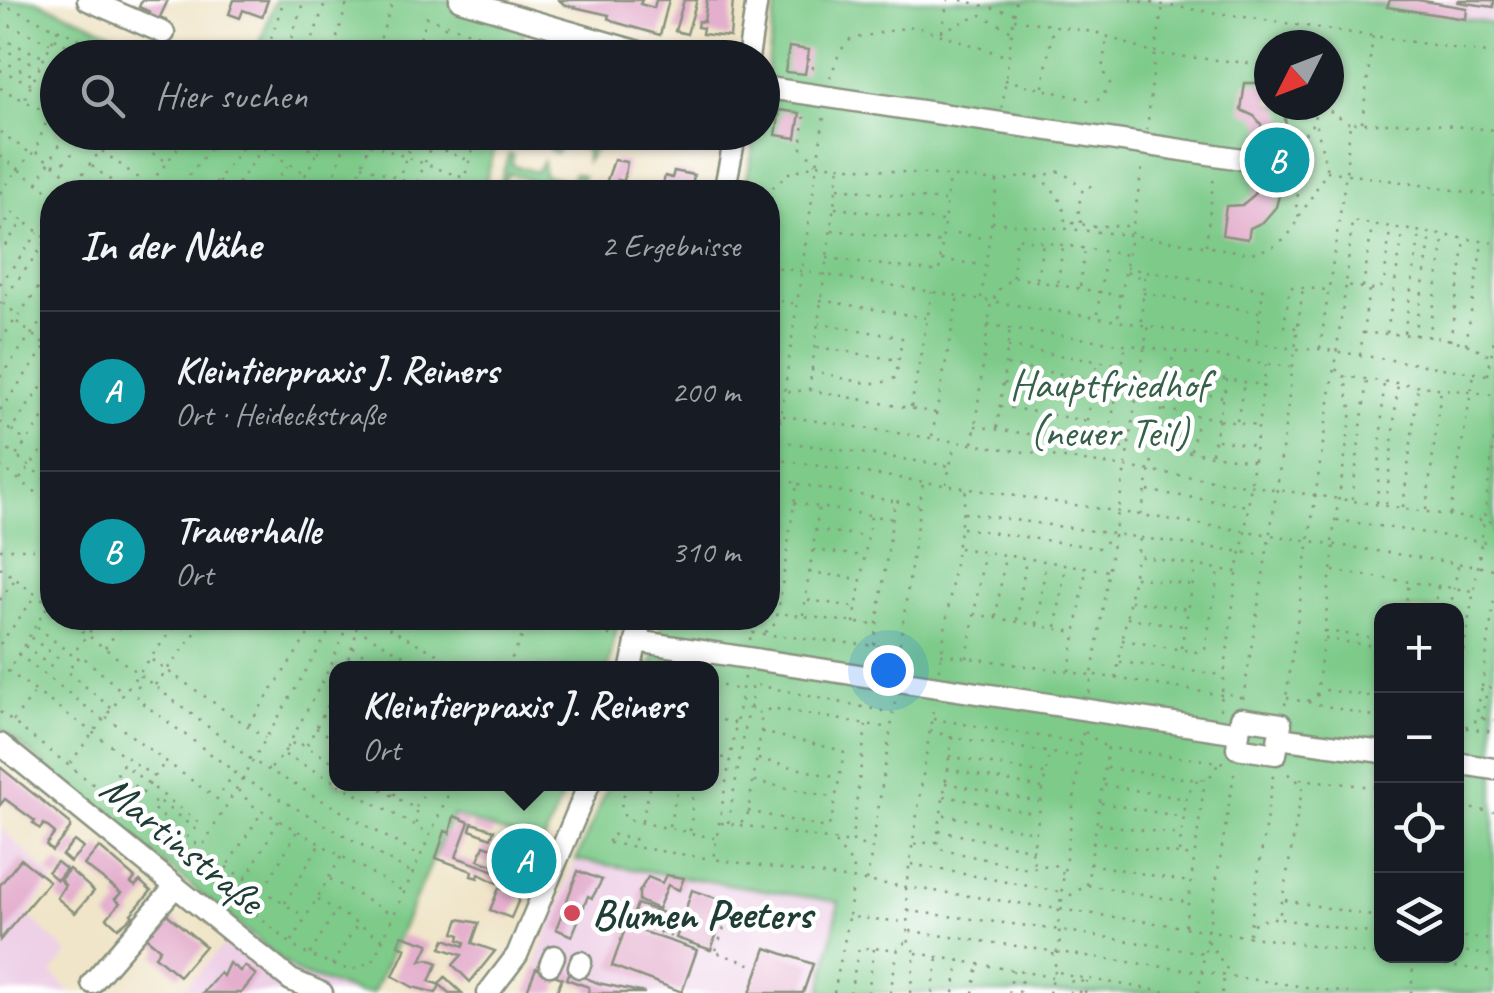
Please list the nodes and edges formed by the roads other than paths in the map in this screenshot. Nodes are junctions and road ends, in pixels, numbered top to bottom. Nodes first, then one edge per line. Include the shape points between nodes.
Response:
1 (88, 0) edge
2 (460, 0) edge
3 (757, 0) edge
4 (489, 4) edge
5 (164, 34) dead end
6 (603, 40) edge
7 (751, 40) edge
8 (780, 90) edge
9 (732, 150) edge
10 (1242, 160) dead end
11 (726, 180) edge
12 (638, 630) edge
13 (636, 641) junction
14 (632, 661) edge
15 (1236, 716) junction
16 (1280, 731) junction
17 (0, 744) edge
18 (1374, 750) edge
19 (1464, 764) edge
20 (1494, 769) edge
21 (586, 791) edge
22 (176, 887) junction
23 (92, 983) dead end
24 (322, 993) edge
25 (488, 993) edge

1 - 5 street
2 - 4 street
3 - 7 street
4 - 6 street
8 - 10 street
9 - 11 street
12 - 13 street
13 - 14 street
13 - 15 street via 936,688 1085,720
15 - 16 street
15 - 16 street via 1237,748 1276,754
16 - 18 street
17 - 22 street, Martinstraße
19 - 20 street
21 - 25 street via 517,955
22 - 23 street
22 - 24 street, Martinstraße via 291,980

